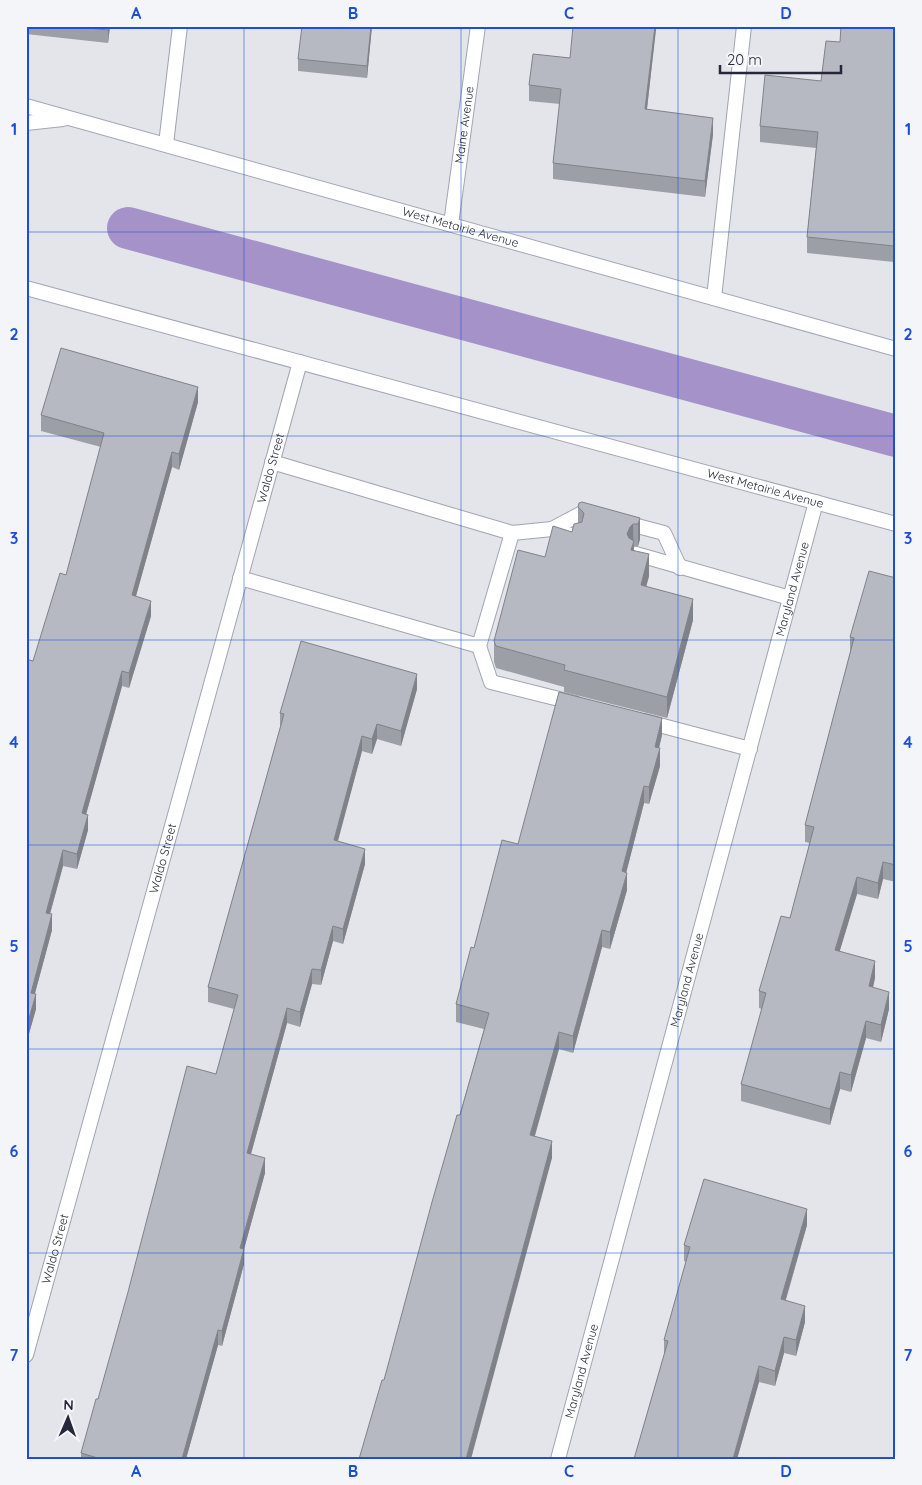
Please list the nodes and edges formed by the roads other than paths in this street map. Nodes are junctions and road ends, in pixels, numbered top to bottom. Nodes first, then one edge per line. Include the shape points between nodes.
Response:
1 (180, 26) edge
2 (478, 26) edge
3 (744, 26) edge
4 (26, 106) edge
5 (72, 118) junction
6 (26, 123) edge
7 (166, 144) junction
8 (451, 224) junction
9 (26, 288) edge
10 (714, 298) junction
11 (896, 349) edge
12 (300, 362) junction
13 (272, 462) junction
14 (816, 502) junction
15 (896, 524) edge
16 (552, 529) junction
17 (512, 533) junction
18 (576, 536) edge
19 (636, 554) edge
20 (680, 568) junction
21 (240, 578) junction
22 (790, 598) junction
23 (478, 646) junction
24 (586, 706) edge
25 (633, 719) edge
26 (750, 749) junction
27 (26, 1355) edge
28 (558, 1459) edge

1 - 7 street
2 - 8 street, Maine Avenue
3 - 10 street
4 - 5 street, West Metairie Avenue
5 - 6 street
5 - 7 street, West Metairie Avenue
7 - 8 street, West Metairie Avenue
8 - 10 street, West Metairie Avenue
9 - 12 street, West Metairie Avenue
10 - 11 street, West Metairie Avenue
12 - 13 street, Waldo Street
12 - 14 street, West Metairie Avenue
13 - 17 street
13 - 21 street, Waldo Street
14 - 15 street, West Metairie Avenue
14 - 22 street, Maryland Avenue
16 - 17 street
16 - 18 street
16 - 20 street via 584,512 664,533
17 - 23 street
19 - 20 street
20 - 22 street
21 - 23 street
21 - 27 street, Waldo Street
22 - 26 street, Maryland Avenue
23 - 24 street via 491,682
25 - 26 street
26 - 28 street, Maryland Avenue

